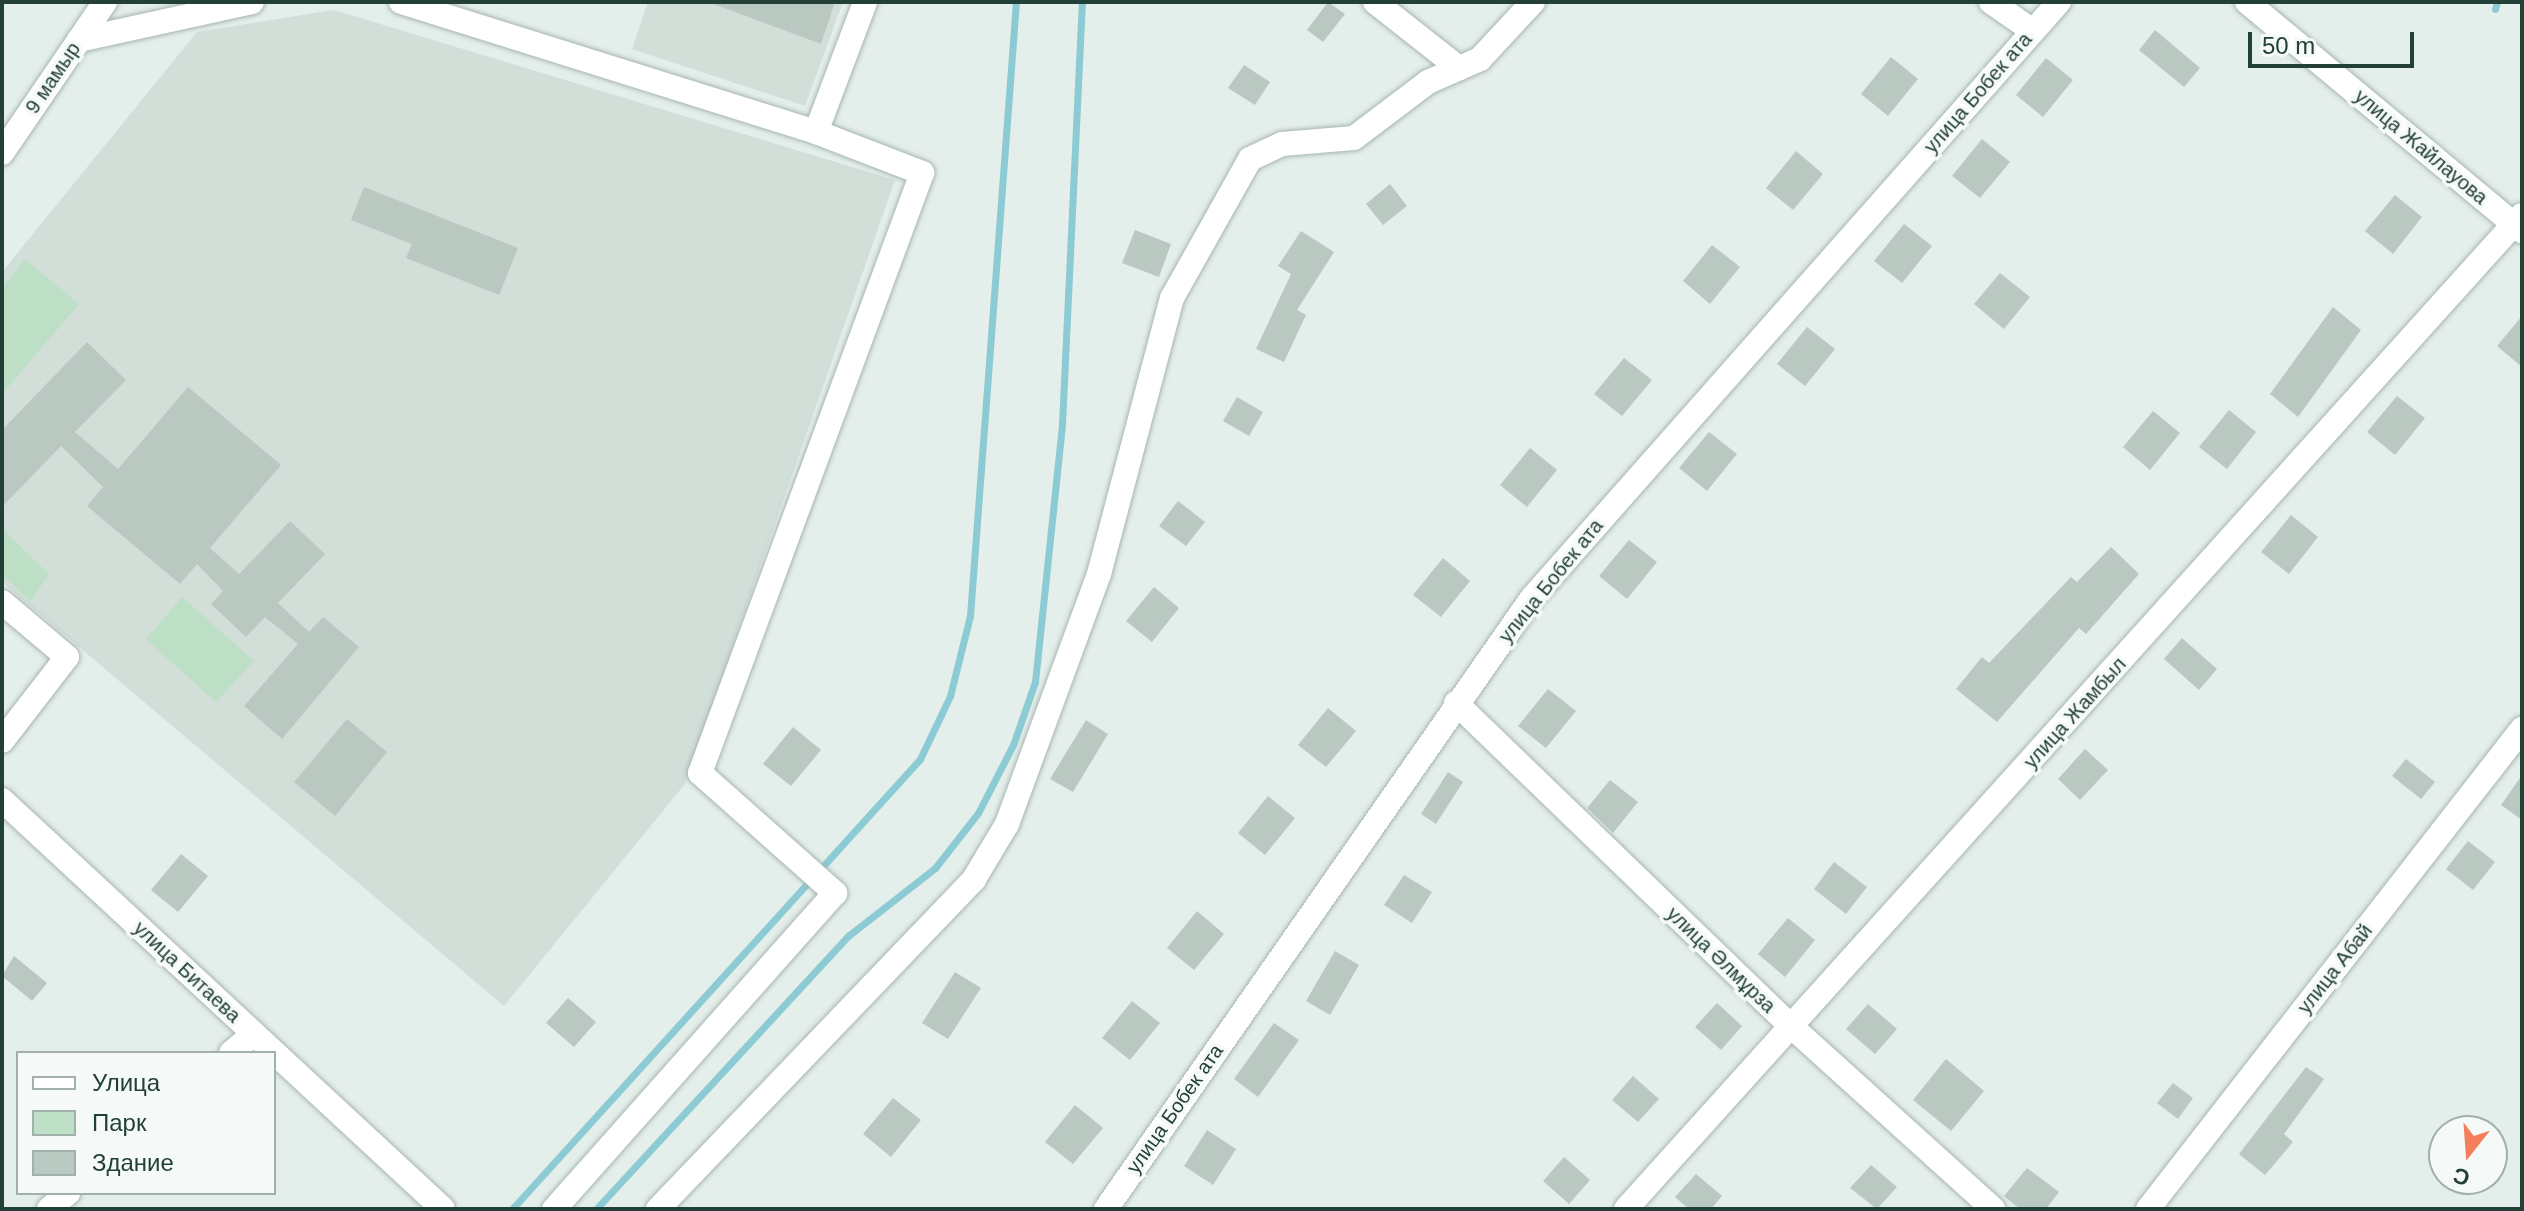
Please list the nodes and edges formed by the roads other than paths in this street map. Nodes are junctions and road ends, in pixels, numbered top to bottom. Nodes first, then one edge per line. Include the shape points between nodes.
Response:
1 (105, 2) edge
2 (252, 2) edge
3 (401, 2) edge
4 (865, 2) edge
5 (1375, 2) edge
6 (1533, 2) edge
7 (1991, 2) edge
8 (2059, 2) edge
9 (2247, 2) edge
10 (2033, 31) junction
11 (79, 40) junction
12 (1459, 68) junction
13 (816, 132) junction
14 (2, 153) edge
15 (2519, 223) edge
16 (2, 602) edge
17 (1456, 703) junction
18 (2522, 729) edge
19 (2, 741) edge
20 (2, 800) edge
21 (1793, 1028) junction
22 (254, 1034) junction
23 (233, 1051) edge
24 (272, 1051) edge
25 (276, 1054) edge
26 (66, 1195) edge
27 (49, 1209) edge
28 (443, 1209) edge
29 (554, 1209) edge
30 (658, 1209) edge
31 (1106, 1209) edge
32 (1626, 1209) edge
33 (1993, 1209) edge
34 (2148, 1209) edge

1 - 11 street, 9 мамыр
2 - 11 street
3 - 13 street
4 - 13 street
5 - 12 street
6 - 12 street via 1480,59
7 - 10 street
8 - 10 street, улица Бобек ата
9 - 15 street, улица Жайлауова
10 - 17 street, улица Бобек ата via 1532,598
11 - 14 street, 9 мамыр
12 - 30 street via 1354,138 1282,144 1250,159 1172,298 1099,574 1007,824 974,879
13 - 29 street via 922,173 700,773 835,893
15 - 21 street, улица Жамбыл
16 - 19 street via 67,657
17 - 21 street, улица Әлмұрза
17 - 31 street, улица Бобек ата
18 - 34 street, улица Абай
20 - 22 street, улица Битаева
21 - 32 street, улица Жамбыл
21 - 33 street, улица Әлмұрза
22 - 23 street
22 - 24 street, улица Битаева
25 - 28 street, улица Битаева
26 - 27 street

